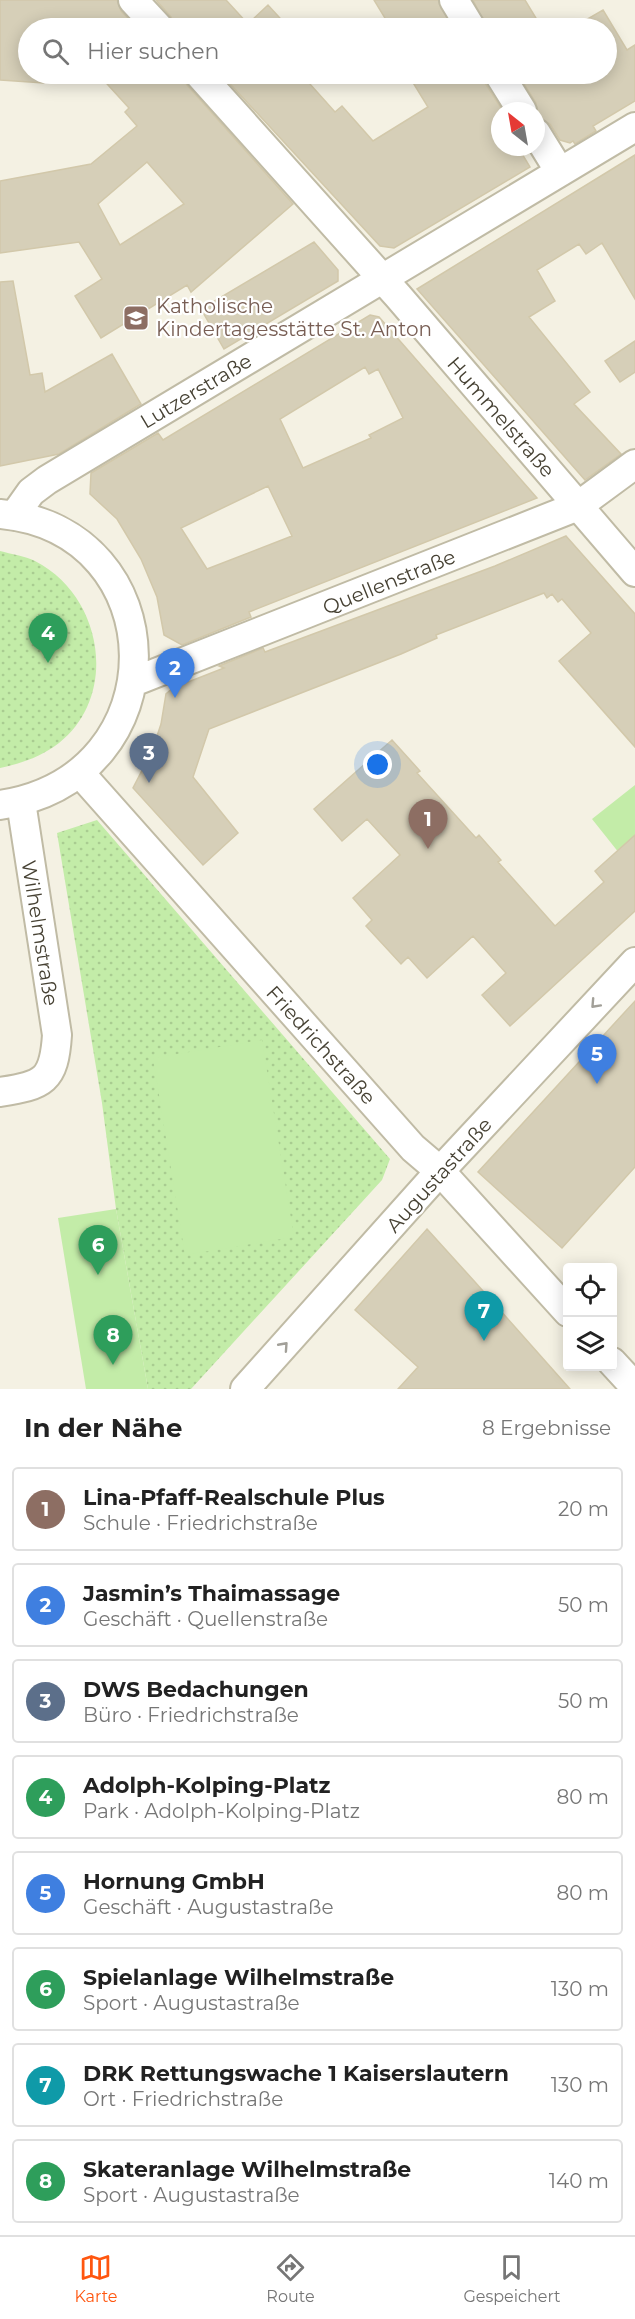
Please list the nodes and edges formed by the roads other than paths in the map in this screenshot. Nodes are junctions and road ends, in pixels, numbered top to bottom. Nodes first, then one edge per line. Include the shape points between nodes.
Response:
1 (133, 0) edge
2 (454, 0) edge
3 (150, 18) edge
4 (465, 18) edge
5 (208, 84) edge
6 (505, 84) edge
7 (516, 102) edge
8 (635, 127) edge
9 (545, 148) edge
10 (560, 172) junction
11 (383, 280) junction
12 (635, 464) edge
13 (578, 506) junction
14 (7, 515) edge
15 (635, 572) edge
16 (133, 682) junction
17 (80, 773) junction
18 (10, 804) edge
19 (635, 962) edge
20 (0, 1092) edge
21 (440, 1171) junction
22 (563, 1308) edge
23 (617, 1367) edge
24 (635, 1387) edge
25 (245, 1389) edge

1 - 3 street
2 - 4 street
5 - 11 street, Hummelstraße
6 - 7 street
8 - 10 street, Lutzerstraße
9 - 10 street
10 - 11 street, Lutzerstraße
11 - 13 street, Hummelstraße
11 - 14 street, Lutzerstraße via 47,480
12 - 13 street, Quellenstraße
13 - 15 street, Hummelstraße
13 - 16 street, Quellenstraße
14 - 16 street via 57,530 93,557 107,574 130,626 135,659
16 - 17 street via 117,729 95,760
17 - 18 street via 52,791
17 - 21 street, Friedrichstraße via 413,1148
18 - 20 street, Wilhelmstraße via 57,1035 55,1063 44,1078 30,1087
19 -> 21 street, Augustastraße
21 - 22 street, Friedrichstraße
25 -> 21 street, Augustastraße
23 - 24 street

